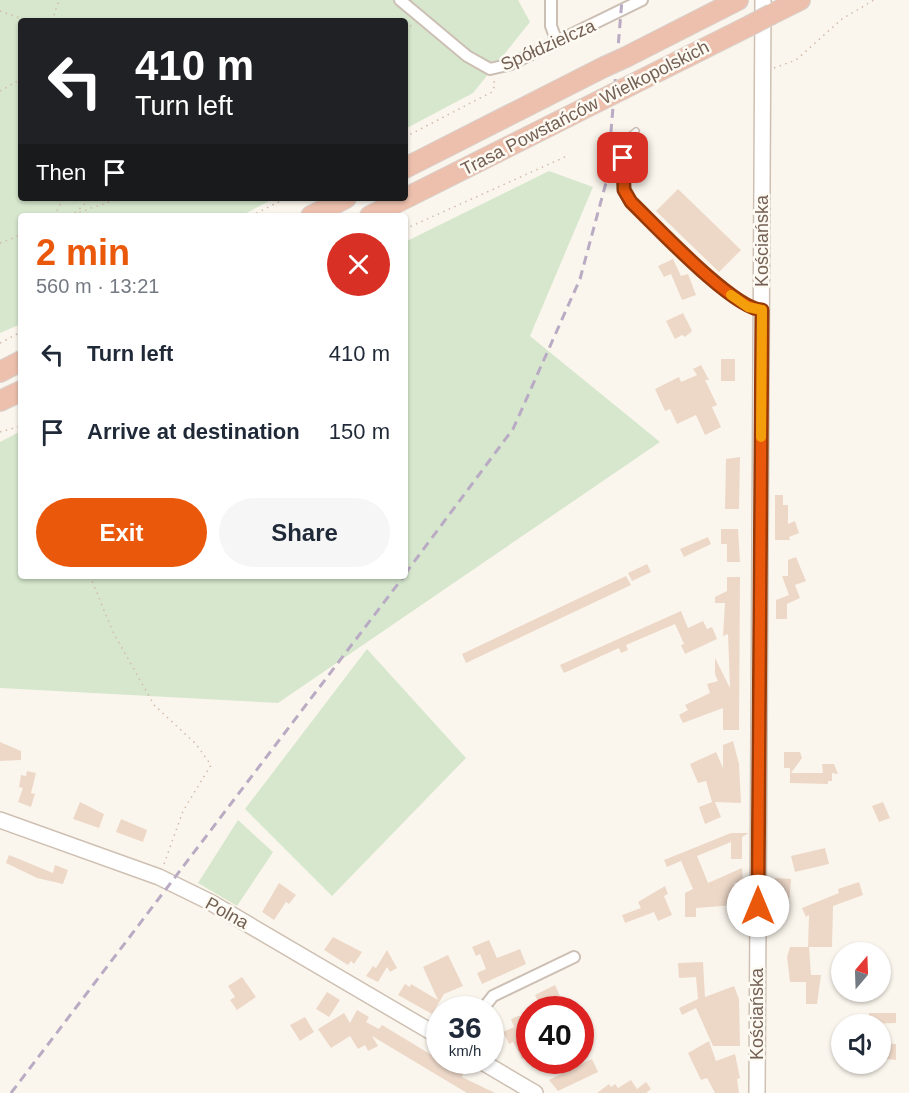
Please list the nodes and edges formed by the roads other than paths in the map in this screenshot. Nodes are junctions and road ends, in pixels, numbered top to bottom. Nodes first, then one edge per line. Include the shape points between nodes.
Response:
1 (400, 0) edge
2 (551, 0) edge
3 (642, 0) edge
4 (738, 0) edge
5 (800, 0) edge
6 (768, 7) edge
7 (557, 42) junction
8 (636, 131) dead end
9 (408, 166) edge
10 (408, 197) edge
11 (340, 201) edge
12 (400, 201) edge
13 (317, 213) edge
14 (376, 213) edge
15 (762, 310) junction
16 (18, 363) edge
17 (0, 372) edge
18 (18, 392) edge
19 (0, 401) edge
20 (0, 820) edge
21 (574, 957) dead end
22 (493, 996) edge
23 (426, 1029) edge
24 (503, 1074) edge
25 (535, 1093) edge
26 (757, 1093) edge

1 - 7 street, Spółdzielcza via 467,56 490,69
2 - 7 street via 551,26
3 - 7 street, Spółdzielcza
4 - 9 highway, Trasa Powstańców Wielkopolskich, bridge
5 - 6 highway, Trasa Powstańców Wielkopolskich
6 - 10 highway, Trasa Powstańców Wielkopolskich, bridge via 748,26
6 - 15 street, Kościańska via 763,67
8 - 15 lane via 625,140 623,158 624,190 631,202 725,290 748,307
11 - 13 highway
12 - 14 highway, Trasa Powstańców Wielkopolskich, bridge
15 - 26 street, Kościańska
16 - 17 highway
18 - 19 highway
20 - 23 street, Polna via 159,877 210,902
21 - 22 street
24 - 25 street

